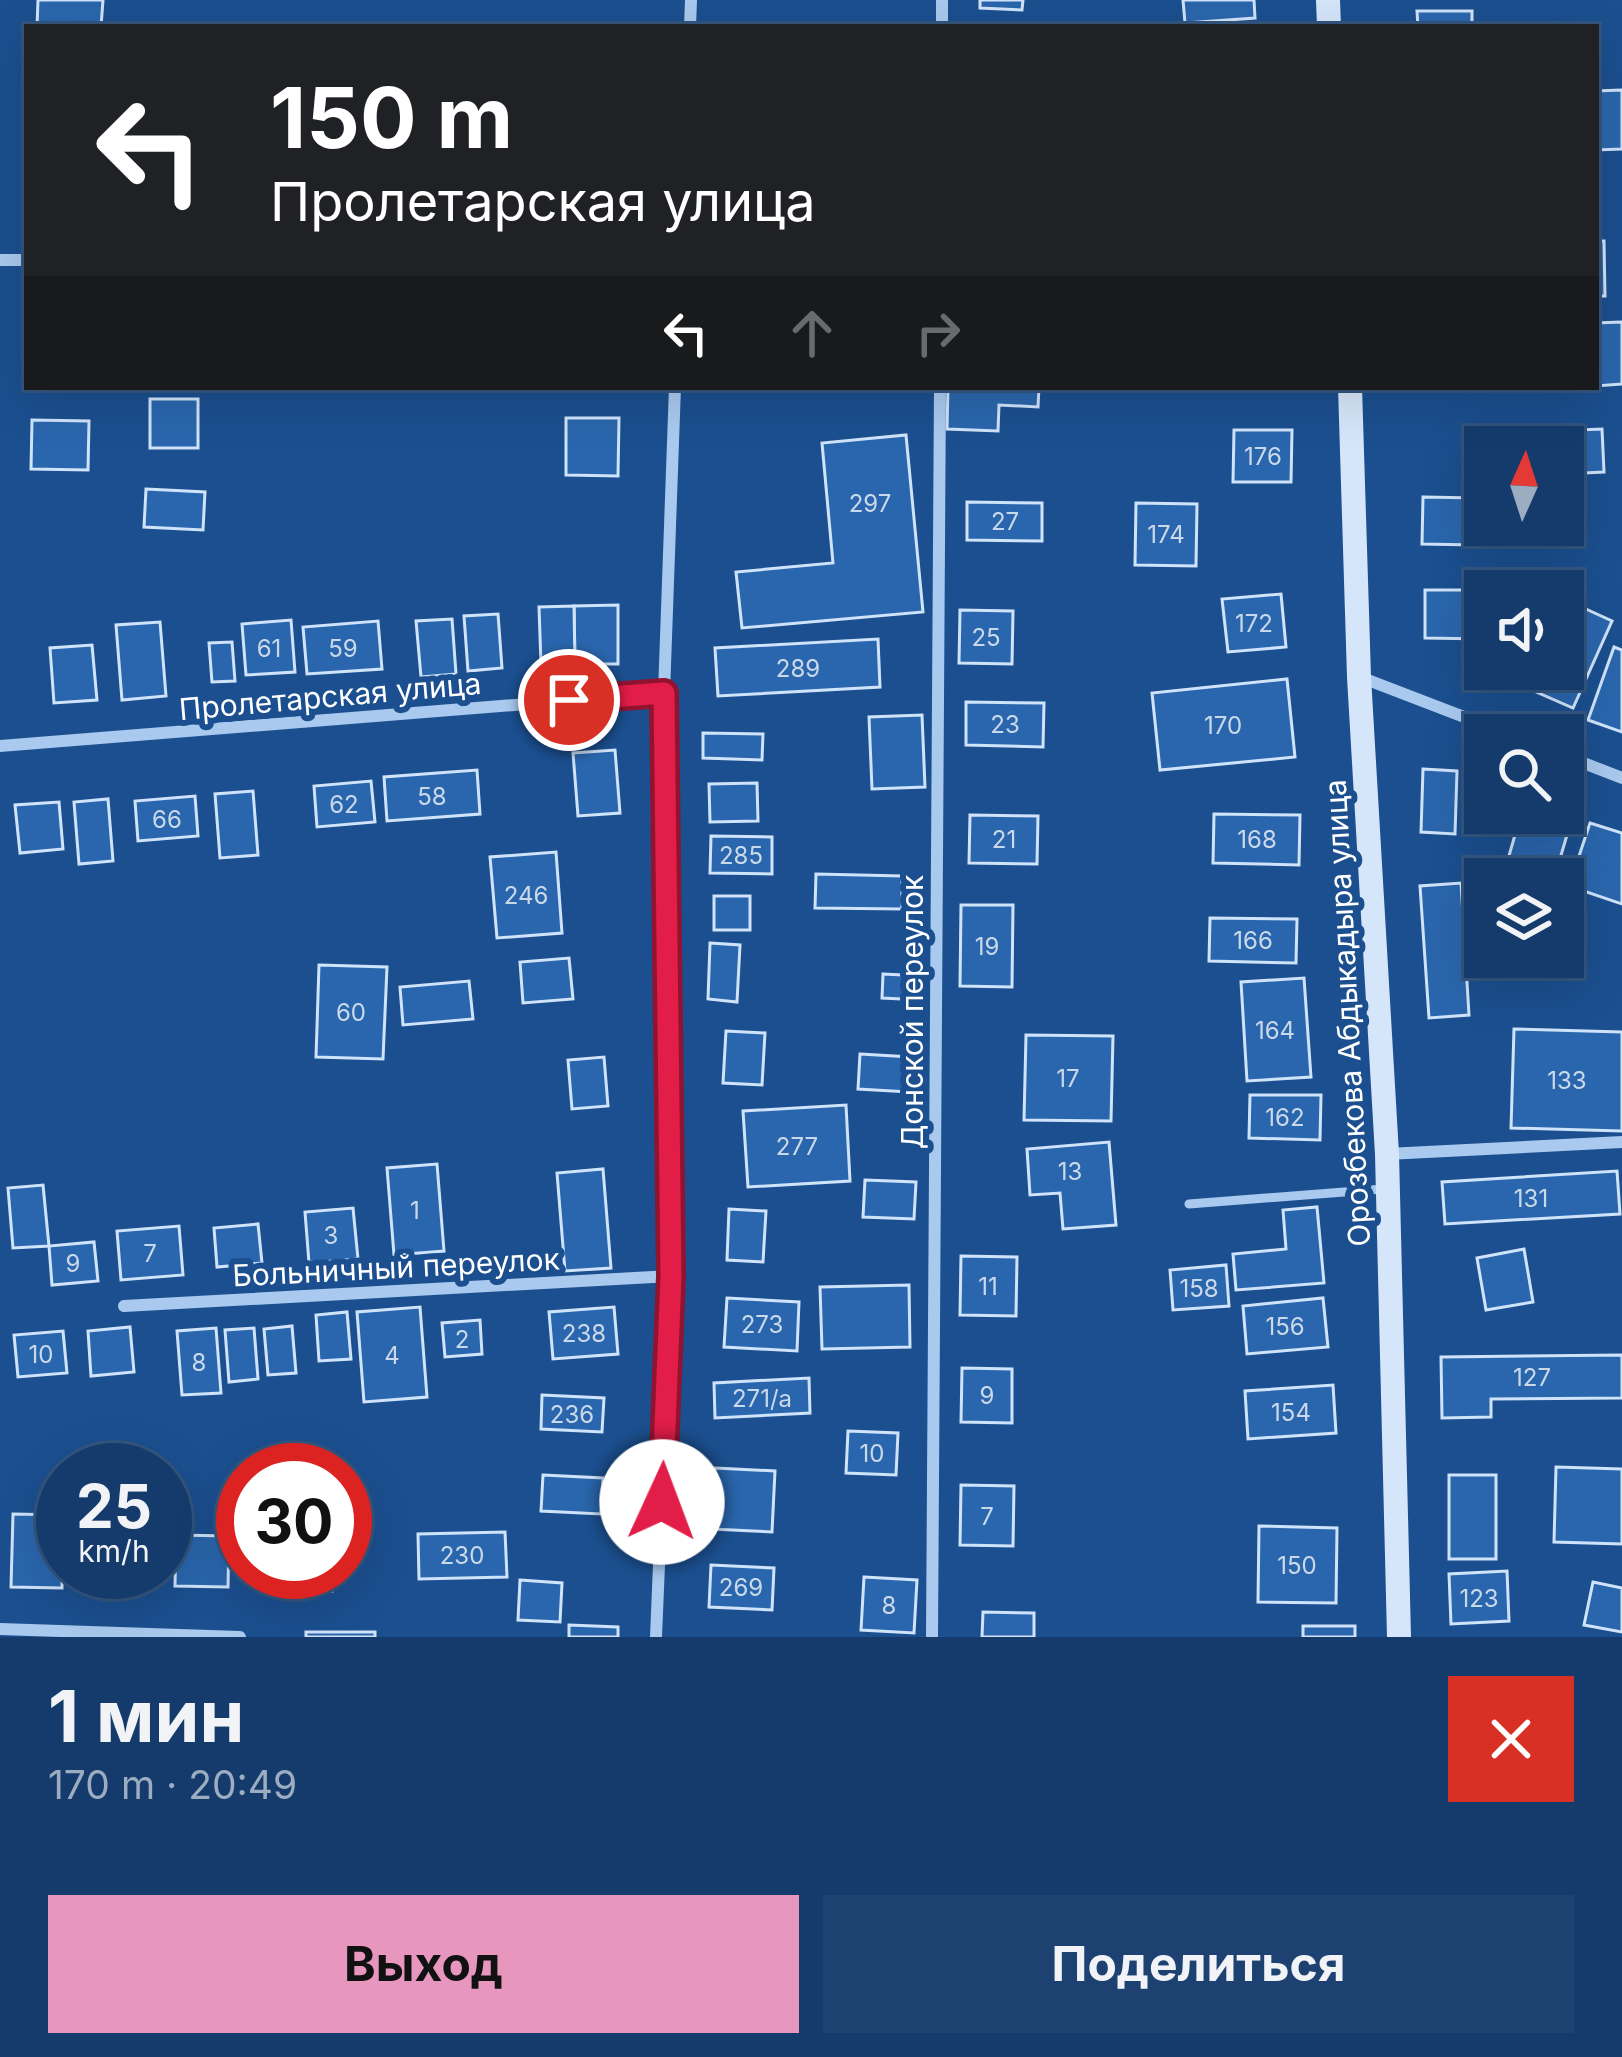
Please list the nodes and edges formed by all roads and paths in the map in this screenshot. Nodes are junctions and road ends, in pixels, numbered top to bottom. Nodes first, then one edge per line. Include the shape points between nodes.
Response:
1 (675, 390) edge
2 (940, 390) edge
3 (1350, 390) edge
4 (1359, 677) junction
5 (664, 693) junction
6 (1464, 717) edge
7 (0, 746) edge
8 (1584, 763) edge
9 (1622, 778) edge
10 (1622, 1142) edge
11 (1387, 1154) junction
12 (1388, 1189) junction
13 (1189, 1204) dead end
14 (671, 1276) junction
15 (124, 1306) dead end
16 (0, 1629) edge
17 (240, 1637) edge
18 (656, 1637) edge
19 (932, 1637) edge
20 (1399, 1637) edge

1 - 5 street
2 - 19 street, Донской переулок
3 - 4 street, Орозбекова Абдыкадыра улица
4 - 6 street
4 - 11 street, Орозбекова Абдыкадыра улица
5 - 7 street, Пролетарская улица
5 - 14 street
8 - 9 street
10 - 11 street
11 - 12 street, Орозбекова Абдыкадыра улица
12 - 13 lane
12 - 20 street, Орозбекова Абдыкадыра улица
14 - 15 street, Больничный переулок
14 - 18 street
16 - 17 street

